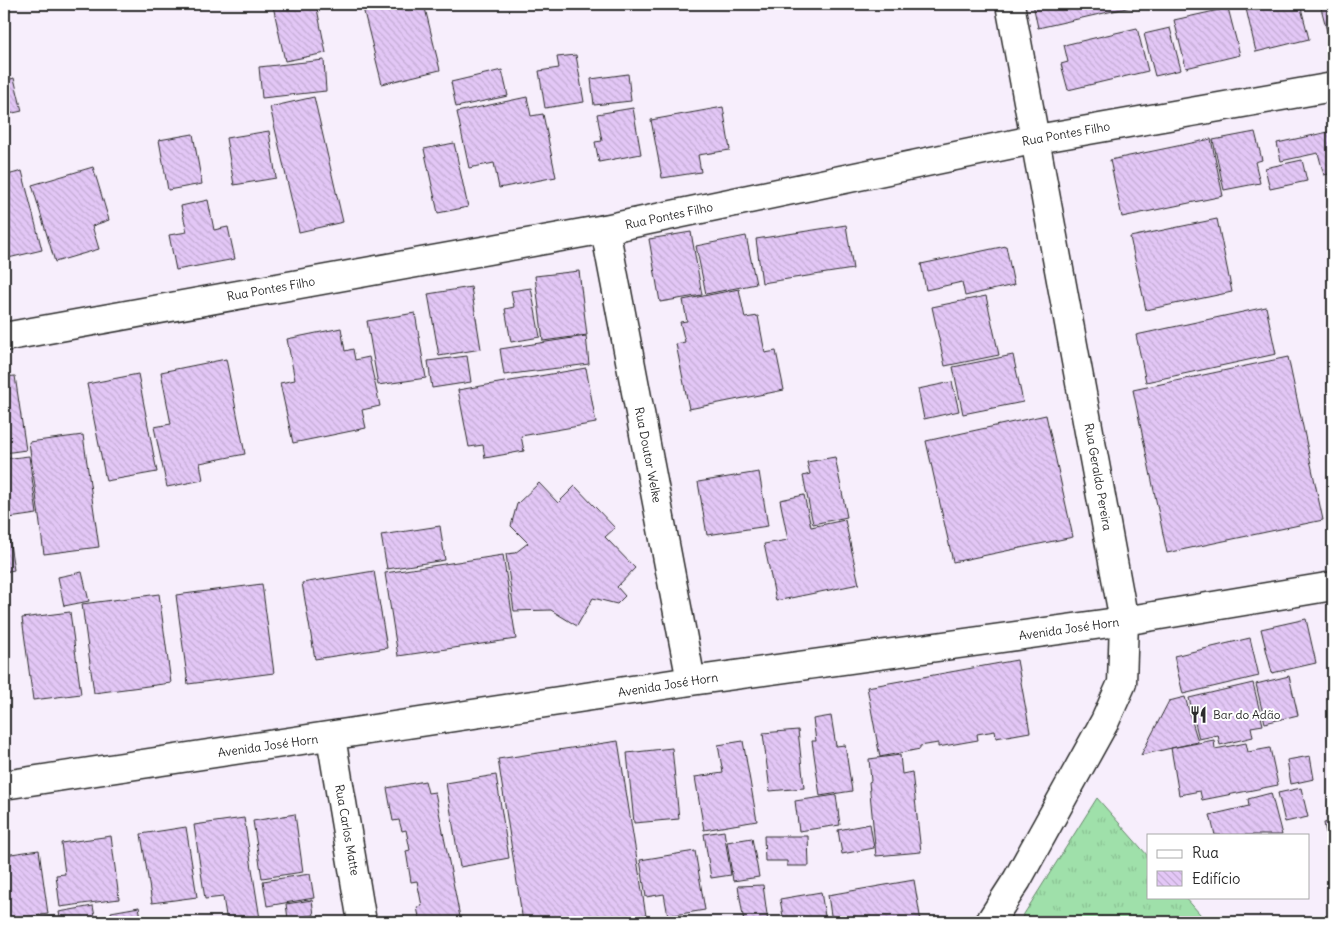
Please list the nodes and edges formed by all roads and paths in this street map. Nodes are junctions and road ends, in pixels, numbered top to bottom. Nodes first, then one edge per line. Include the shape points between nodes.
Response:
1 (1010, 4) edge
2 (1333, 87) edge
3 (1037, 139) junction
4 (605, 229) junction
5 (4, 337) edge
6 (1333, 586) edge
7 (1124, 621) junction
8 (691, 681) junction
9 (331, 737) junction
10 (4, 785) edge
11 (362, 922) edge
12 (990, 922) edge

1 - 3 street, Rua Geraldo Pereira
2 - 3 street, Rua Pontes Filho
3 - 4 street, Rua Pontes Filho
3 - 7 street, Rua Geraldo Pereira
4 - 5 street, Rua Pontes Filho
4 - 8 street, Rua Doutor Welke
6 - 7 street, Avenida José Horn
7 - 8 street, Avenida José Horn
7 - 12 street, Rua Geraldo Pereira via 1122,683 1105,721 1018,880
8 - 9 street, Avenida José Horn
9 - 10 street, Avenida José Horn
9 - 11 street, Rua Carlos Matte

